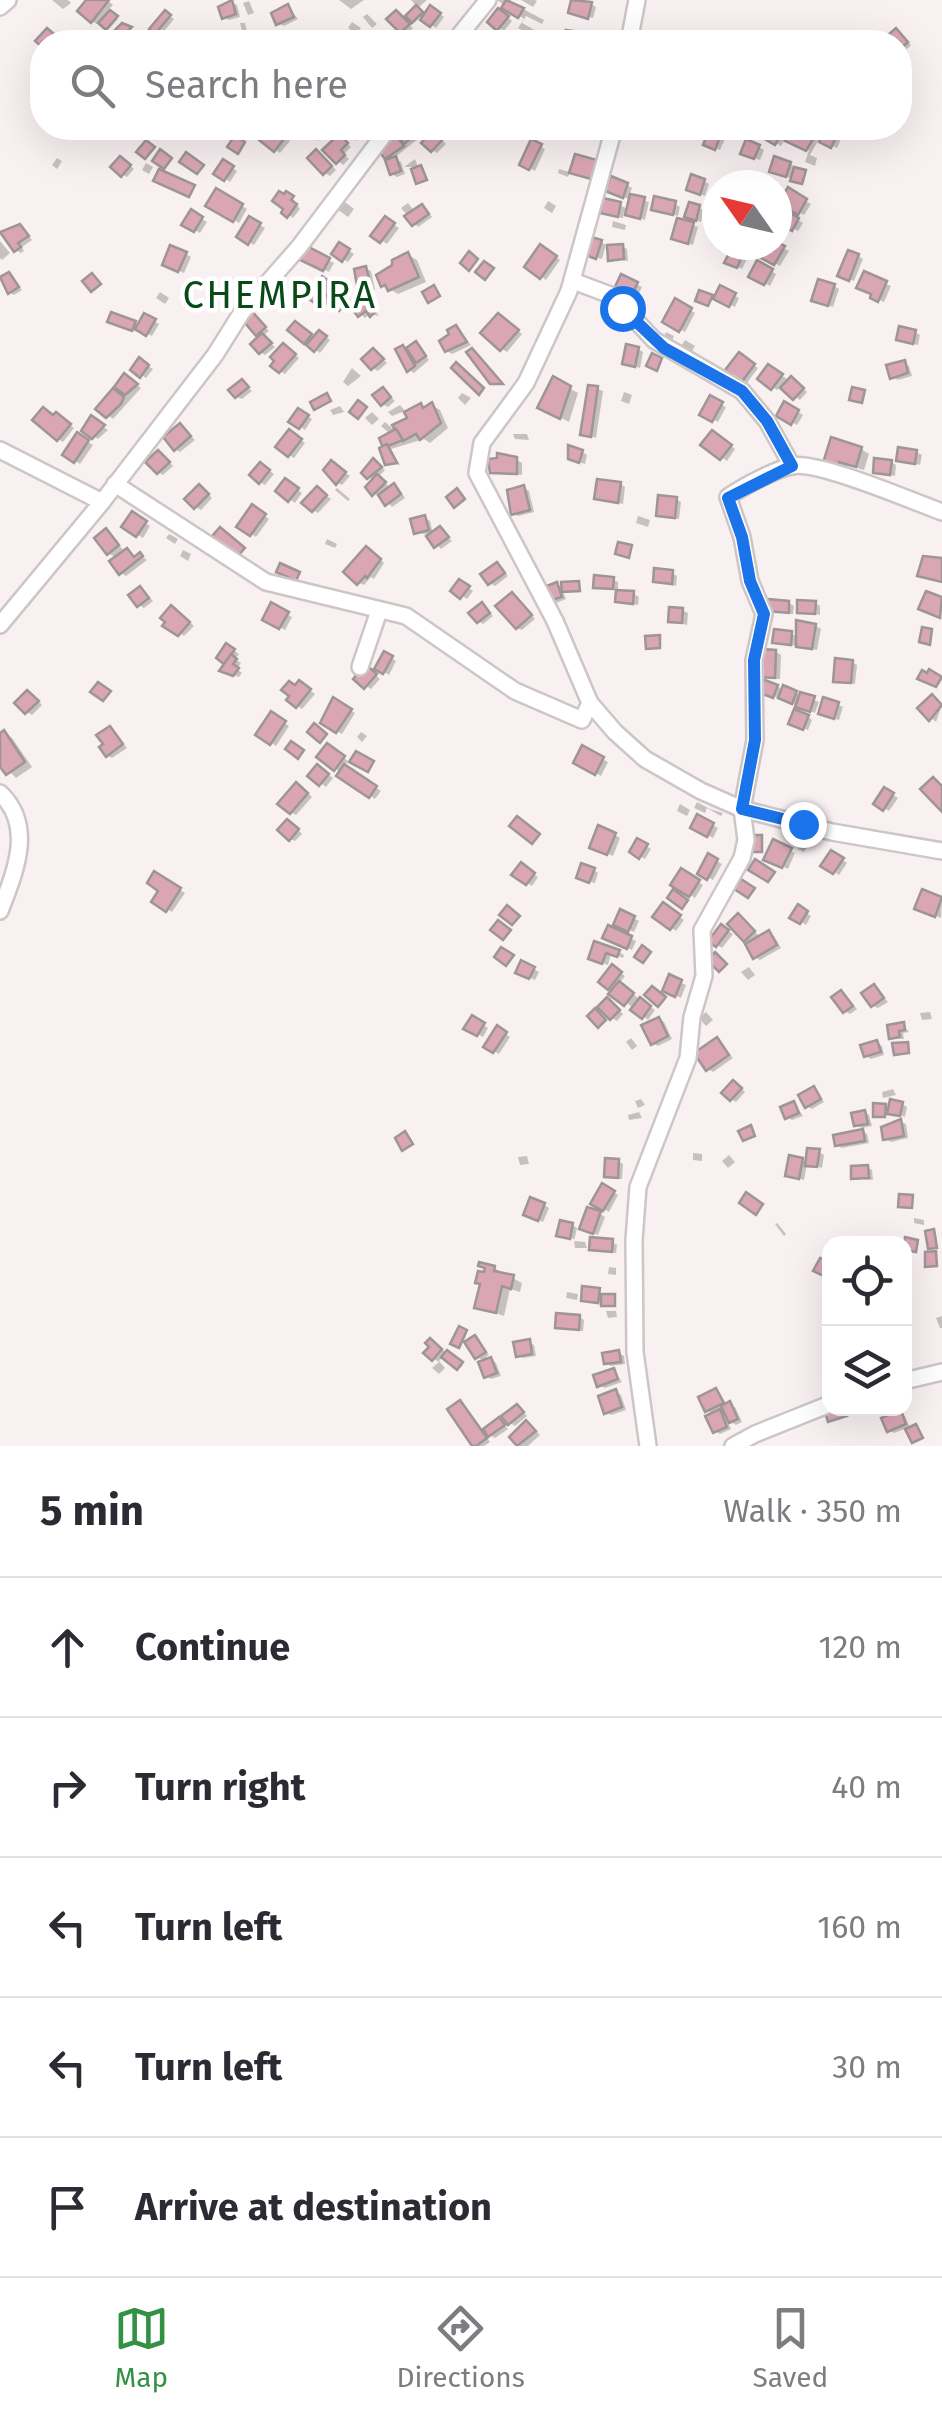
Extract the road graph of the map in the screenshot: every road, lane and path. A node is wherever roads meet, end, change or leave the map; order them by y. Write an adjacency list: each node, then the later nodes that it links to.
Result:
1 (8, 0): 4 (street)
2 (488, 0): 5 (street)
3 (637, 0): 6 (street)
4 (0, 7)
5 (464, 30)
6 (631, 30)
7 (380, 140): 12 (street)
8 (611, 140): 9 (street)
9 (573, 281): 11 (street); 18 (street)
10 (0, 450): 13 (street)
11 (792, 466): 14 (street); 20 (street)
12 (116, 484): 13 (street); 15 (street)
13 (102, 502): 16 (street)
14 (942, 512)
15 (379, 610): 17 (street); 18 (street)
16 (0, 625)
17 (360, 667)
18 (590, 703): 20 (street)
19 (0, 793): 22 (street)
20 (742, 809): 21 (street); 26 (street)
21 (942, 851)
22 (0, 911)
23 (942, 1372): 24 (street)
24 (912, 1379)
25 (822, 1407): 27 (street)
26 (648, 1446)
27 (733, 1446)

